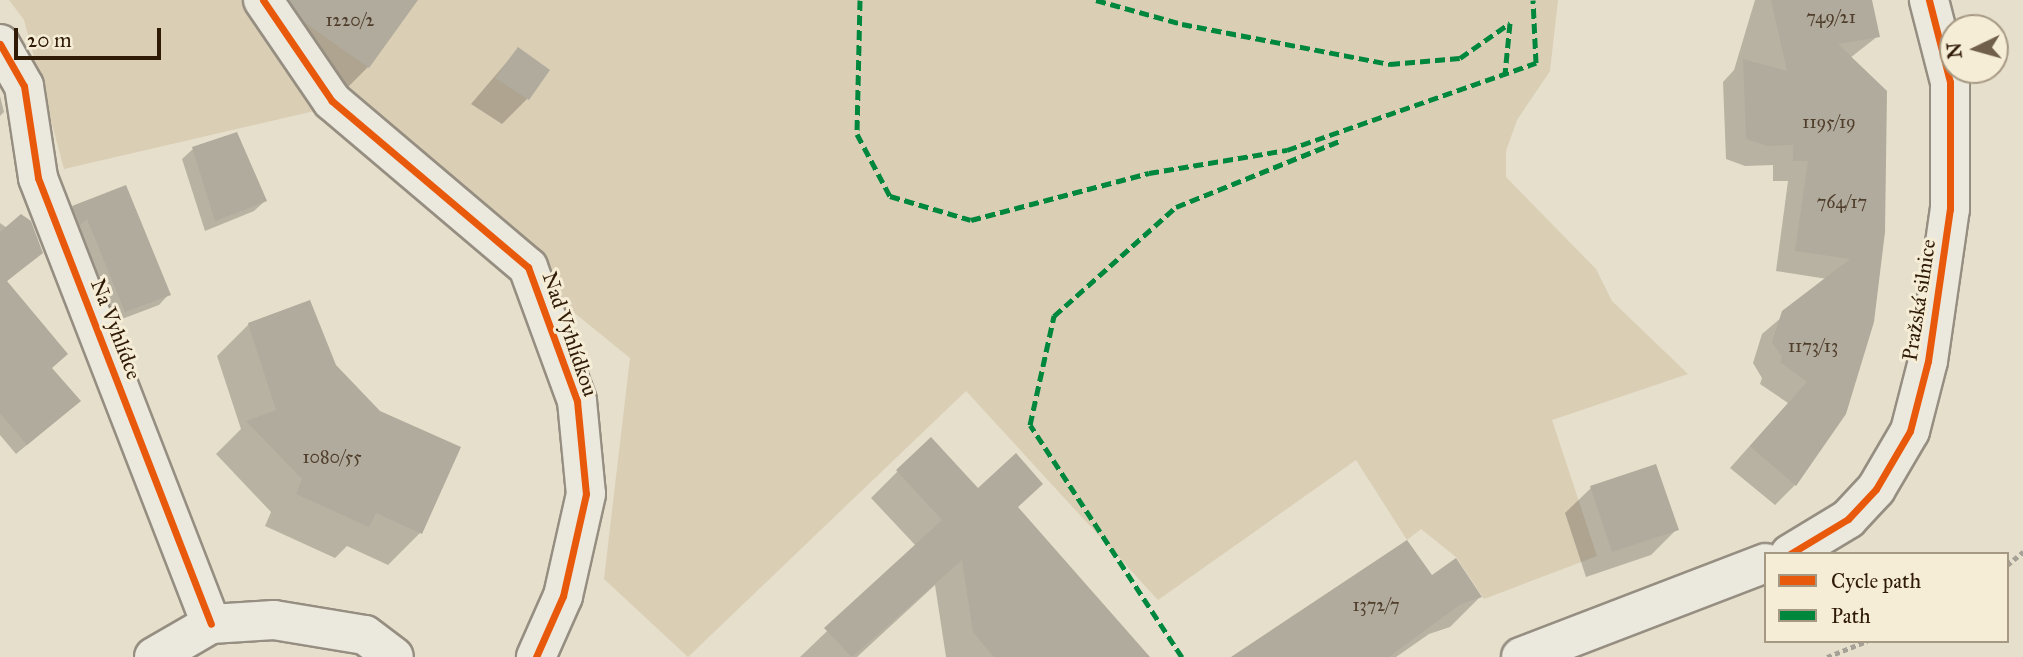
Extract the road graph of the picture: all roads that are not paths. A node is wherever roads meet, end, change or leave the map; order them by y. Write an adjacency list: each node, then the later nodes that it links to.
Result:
1 (263, 0): 9 (street, Nad Vyhlídkou)
2 (1929, 0): 4 (street, Pražská silnice)
3 (0, 44): 6 (street, Na Vyhlídce)
4 (1793, 552)
5 (1764, 564): 10 (street)
6 (211, 624): 7 (street); 8 (street)
7 (154, 657)
8 (394, 657)
9 (536, 657)
10 (1521, 657)

